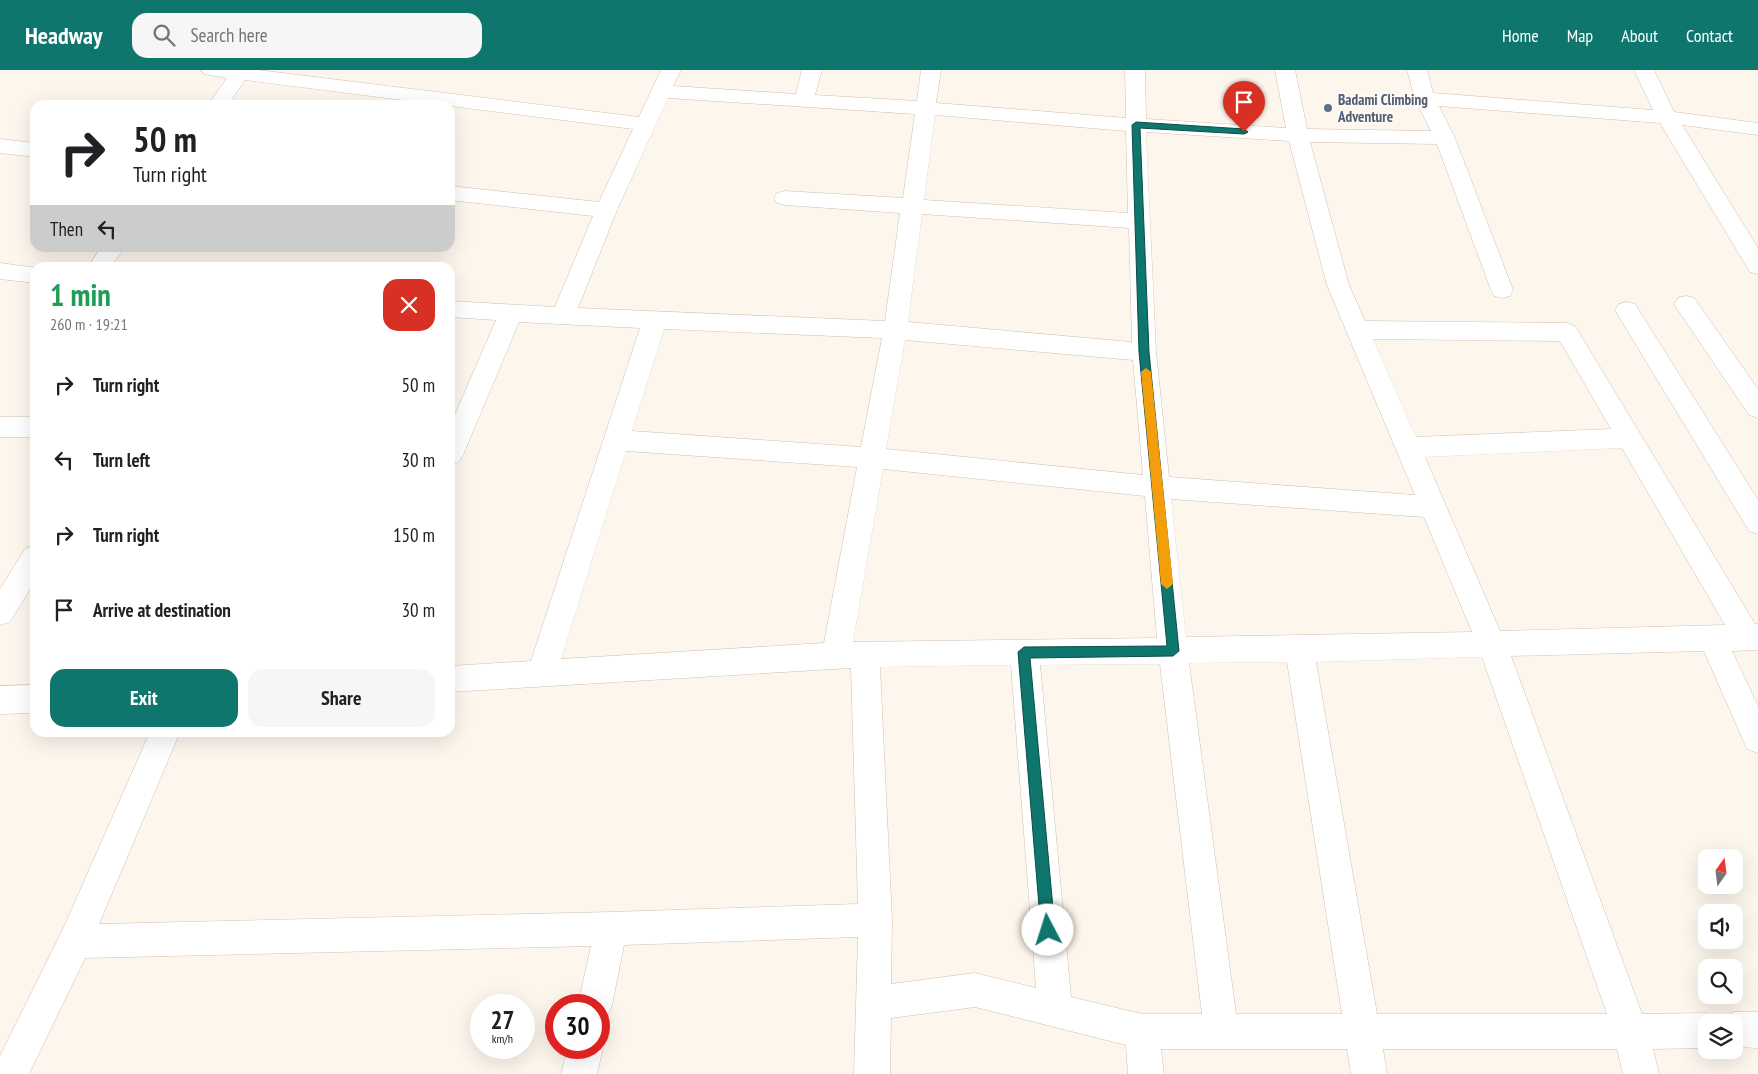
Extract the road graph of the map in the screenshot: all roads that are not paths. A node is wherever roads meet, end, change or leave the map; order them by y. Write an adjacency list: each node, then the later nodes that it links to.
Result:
1 (211, 70): 9 (street)
2 (671, 70): 10 (street)
3 (812, 70): 14 (street)
4 (932, 70): 16 (street)
5 (1135, 70): 19 (street)
6 (1285, 70): 21 (street)
7 (1417, 70): 11 (street)
8 (1644, 70): 17 (street)
9 (240, 74): 12 (street); 13 (street)
10 (660, 92): 14 (street); 18 (street)
11 (1425, 98): 17 (street); 22 (street)
12 (222, 100)
13 (450, 100)
14 (804, 100): 16 (street)
15 (455, 101): 18 (street)
16 (926, 108): 19 (street); 27 (street)
17 (1667, 117): 20 (street); 30 (street)
18 (644, 124): 28 (street)
19 (1136, 125): 21 (street); 29 (street)
20 (1758, 129)
21 (1298, 135): 22 (street); 41 (street)
22 (1444, 138): 33 (street)
23 (0, 146): 24 (street)
24 (30, 149)
25 (455, 194): 28 (street)
26 (785, 198): 27 (street)
27 (913, 205): 29 (street); 40 (street)
28 (606, 210): 38 (street)
29 (1140, 221): 42 (street)
30 (1758, 266)
31 (0, 271): 32 (street)
32 (30, 274)
33 (1502, 290)
34 (1686, 304): 43 (street)
35 (455, 309): 37 (street)
36 (1627, 310): 53 (street)
37 (511, 313): 38 (street); 48 (street)
38 (563, 316): 39 (street)
39 (655, 319): 40 (street); 47 (street)
40 (895, 330): 42 (street); 50 (street)
41 (1357, 330): 46 (street); 49 (street)
42 (1144, 352): 51 (street)
43 (1758, 408)
44 (0, 427): 45 (street)
45 (30, 427)
46 (1629, 438): 49 (street); 56 (street)
47 (617, 440): 50 (street); 63 (street)
48 (455, 443)
49 (1407, 448): 52 (street)
50 (872, 458): 51 (street); 62 (street)
51 (1158, 488): 52 (street); 60 (street)
52 (1433, 508): 58 (street)
53 (1758, 523)
54 (30, 565): 55 (street)
55 (0, 613)
56 (1752, 637): 57 (street)
57 (1713, 640): 58 (street); 68 (street)
58 (1492, 645): 59 (street); 81 (street)
59 (1298, 649): 60 (street); 75 (street)
60 (1173, 651): 61 (street); 78 (street)
61 (1024, 652): 62 (street); 74 (street)
62 (850, 656): 63 (street); 69 (street)
63 (542, 673): 64 (street)
64 (455, 679)
65 (30, 699): 66 (street)
66 (0, 700)
67 (163, 737): 71 (street)
68 (1758, 739)
69 (875, 920): 70 (street); 73 (street)
70 (611, 930): 71 (street); 72 (street)
71 (75, 941): 83 (street)
72 (597, 994)
73 (875, 1004): 74 (street); 85 (street)
74 (1055, 1010): 80 (street)
75 (1361, 1030): 78 (street); 81 (street); 87 (street)
76 (1743, 1030): 77 (street)
77 (1758, 1030)
78 (1221, 1031): 80 (street)
79 (1698, 1031): 81 (street)
80 (1142, 1032): 86 (street)
81 (1631, 1032): 88 (street)
82 (583, 1059): 84 (street)
83 (10, 1074)
84 (580, 1074)
85 (872, 1074)
86 (1146, 1074)
87 (1369, 1074)
88 (1641, 1074)

